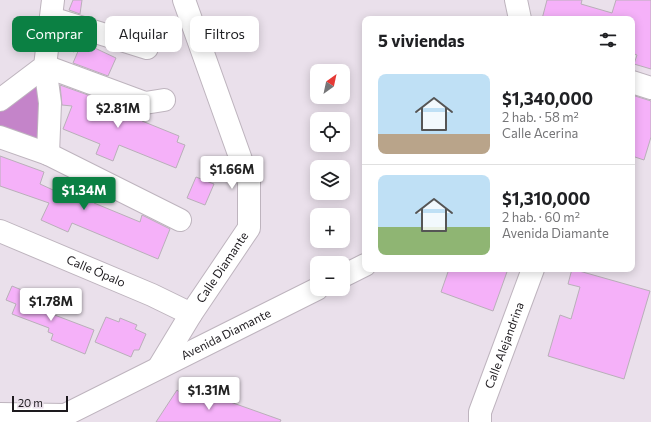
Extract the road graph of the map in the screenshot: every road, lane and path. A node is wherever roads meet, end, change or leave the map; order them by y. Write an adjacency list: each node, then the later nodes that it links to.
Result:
1 (184, 0): 19 (street, Calle Diamante)
2 (516, 0): 4 (street)
3 (52, 9): 5 (street); 6 (street)
4 (519, 16)
5 (105, 31)
6 (45, 66): 9 (street); 10 (street); 12 (street)
7 (635, 83): 8 (street)
8 (651, 88)
9 (0, 100)
10 (164, 100)
11 (0, 137): 12 (street)
12 (48, 154): 13 (street)
13 (180, 220)
14 (0, 231): 19 (street, Calle Ópalo)
15 (362, 266): 16 (street)
16 (350, 272)
17 (532, 272): 23 (street, Calle Alejandrina)
18 (310, 292): 20 (street, Avenida Diamante)
19 (191, 314): 20 (street, Calle Diamante)
20 (159, 367): 22 (street, Avenida Diamante)
21 (0, 414): 22 (street, Avenida Diamante)
22 (66, 419)
23 (480, 422)

